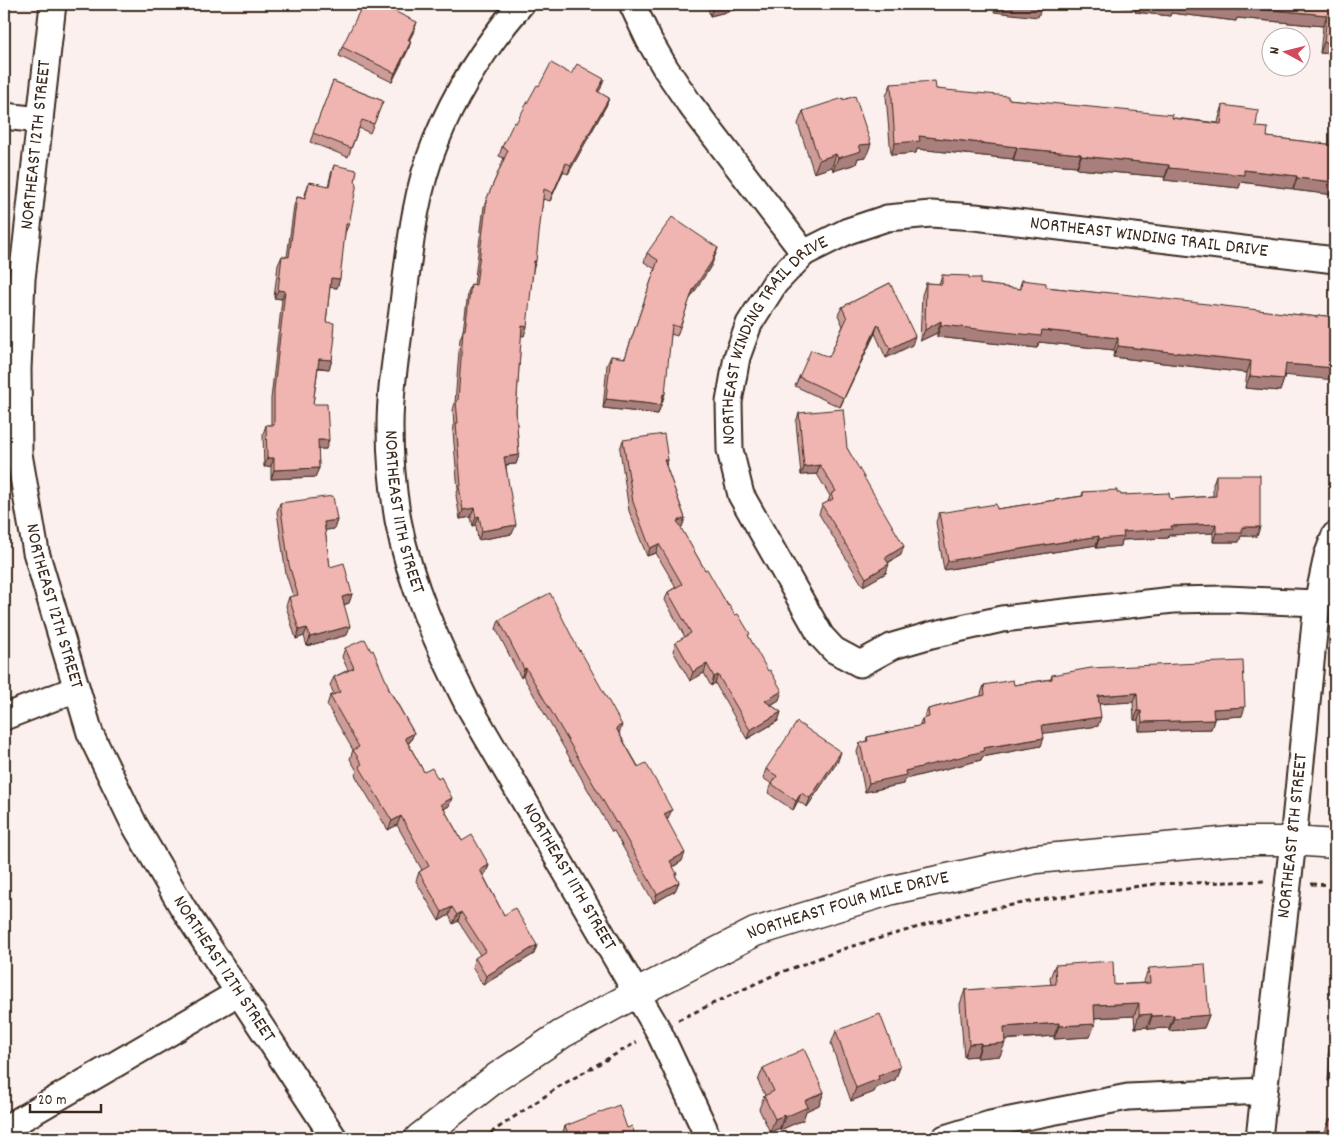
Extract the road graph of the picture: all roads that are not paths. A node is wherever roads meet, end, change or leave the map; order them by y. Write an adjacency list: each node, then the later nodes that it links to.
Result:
1 (53, 4): 5 (street, NORTHEAST 12TH STREET)
2 (521, 4): 15 (street, NORTHEAST 11TH STREET)
3 (632, 4): 6 (street)
4 (4, 116): 5 (street)
5 (40, 120): 10 (street, NORTHEAST 12TH STREET)
6 (804, 254): 7 (street, NORTHEAST WINDING TRAIL DRIVE); 9 (street, NORTHEAST WINDING TRAIL DRIVE)
7 (1335, 260)
8 (1335, 535): 9 (street, NORTHEAST 8TH STREET)
9 (1317, 603): 12 (street, NORTHEAST 8TH STREET)
10 (76, 689): 11 (street); 14 (street, NORTHEAST 12TH STREET)
11 (4, 717)
12 (1293, 841): 13 (street, NORTHEAST FOUR MILE DRIVE); 15 (street, NORTHEAST FOUR MILE DRIVE); 16 (street, NORTHEAST 8TH STREET)
13 (1335, 844)
14 (238, 993): 17 (street); 18 (street, NORTHEAST 12TH STREET)
15 (637, 993): 19 (street, NORTHEAST FOUR MILE DRIVE); 20 (street, NORTHEAST 11TH STREET)
16 (1264, 1091): 21 (street); 22 (street, NORTHEAST 8TH STREET)
17 (4, 1129)
18 (334, 1138)
19 (419, 1138)
20 (707, 1138)
21 (945, 1138)
22 (1259, 1138)

